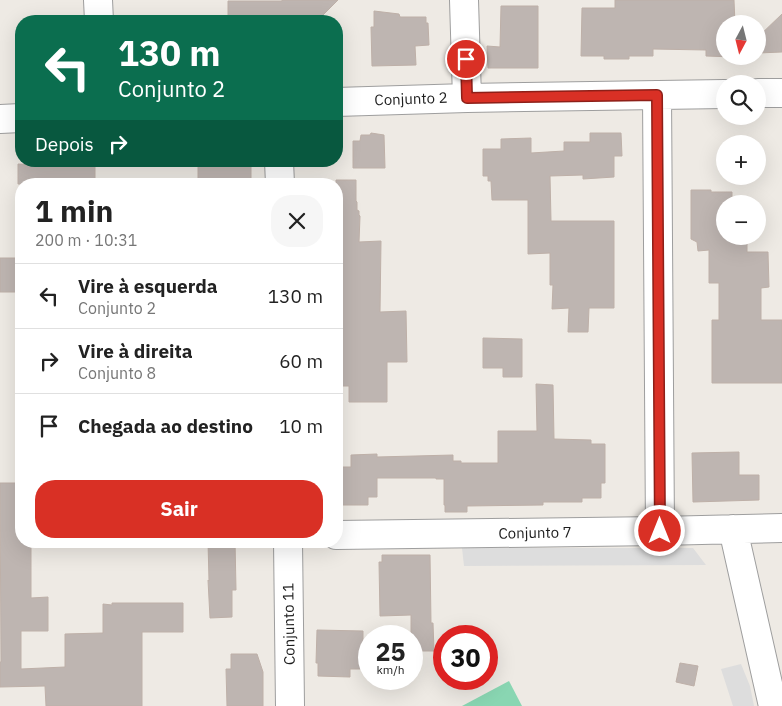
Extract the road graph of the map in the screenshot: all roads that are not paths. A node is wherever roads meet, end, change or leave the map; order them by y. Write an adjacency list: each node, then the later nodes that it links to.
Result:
1 (98, 0): 3 (street)
2 (464, 0): 8 (street)
3 (98, 15)
4 (782, 93): 6 (street)
5 (716, 94): 7 (street, Conjunto 2)
6 (766, 94)
7 (657, 95): 8 (street, Conjunto 2); 14 (street)
8 (467, 98): 9 (street, Conjunto 2)
9 (343, 102)
10 (15, 119): 11 (street)
11 (0, 120)
12 (782, 528): 13 (street, Conjunto 7)
13 (733, 529): 14 (street, Conjunto 7); 18 (street)
14 (660, 531): 15 (street, Conjunto 7)
15 (343, 535)
16 (288, 548): 17 (street, Conjunto 11)
17 (290, 706)
18 (773, 706)

